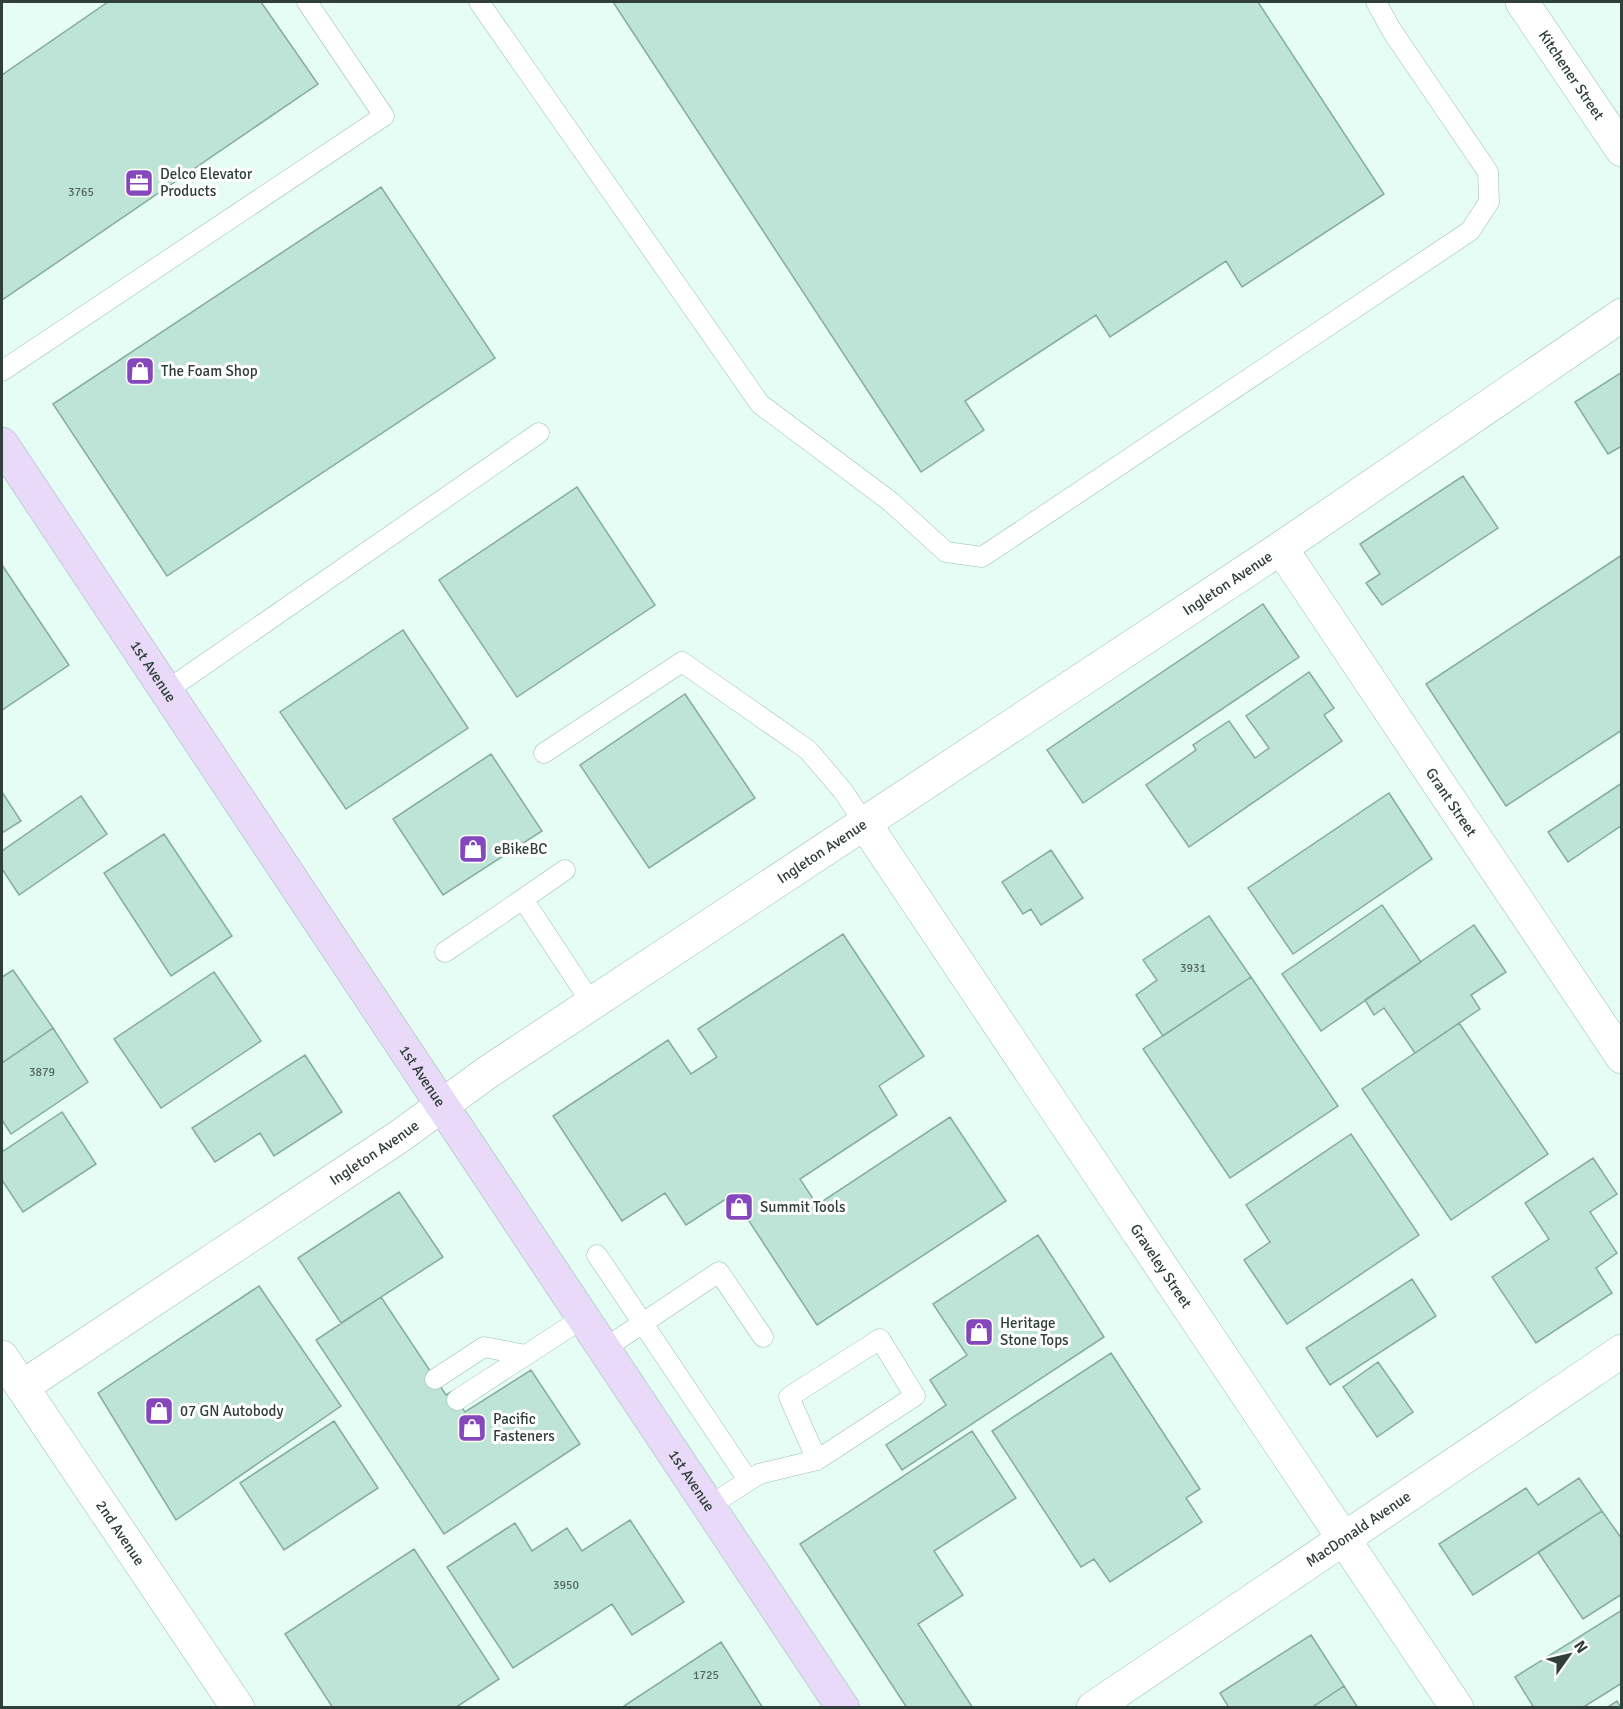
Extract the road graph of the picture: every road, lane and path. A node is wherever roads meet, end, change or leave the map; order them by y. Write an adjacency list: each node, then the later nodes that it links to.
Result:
1 (307, 2): 7 (lane)
2 (478, 2): 3 (lane)
3 (1376, 2)
4 (1522, 2): 5 (street, Kitchener Street)
5 (1622, 150)
6 (1622, 315): 10 (street, Ingleton Avenue)
7 (2, 371)
8 (539, 433): 11 (lane)
9 (2, 444): 11 (street, 1st Avenue)
10 (1281, 548): 13 (street, Ingleton Avenue); 18 (street, Grant Street)
11 (166, 691): 19 (street, 1st Avenue)
12 (544, 753): 13 (lane)
13 (865, 824): 17 (street, Ingleton Avenue); 34 (street, Graveley Street)
14 (565, 870): 15 (lane)
15 (523, 899): 16 (lane); 17 (lane)
16 (445, 952)
17 (592, 1004): 19 (street, Ingleton Avenue)
18 (1622, 1057)
19 (442, 1105): 21 (street, 1st Avenue); 29 (street, Ingleton Avenue)
20 (597, 1255): 22 (lane)
21 (583, 1318): 24 (street, 1st Avenue); 26 (lane)
22 (642, 1324): 23 (lane); 24 (lane); 32 (lane)
23 (763, 1337)
24 (604, 1349): 33 (street, 1st Avenue)
25 (1622, 1351): 34 (street, MacDonald Avenue)
26 (526, 1355): 28 (lane); 30 (lane)
27 (2, 1357): 29 (street, 2nd Avenue)
28 (435, 1379)
29 (22, 1387): 35 (street, 2nd Avenue)
30 (457, 1400)
31 (818, 1460): 31 (lane); 32 (lane)
32 (748, 1480): 33 (lane)
33 (709, 1506): 36 (street, 1st Avenue)
34 (1344, 1538): 37 (street, MacDonald Avenue); 38 (street, Graveley Street)
35 (238, 1707)
36 (843, 1707)
37 (1093, 1707)
38 (1457, 1707)

